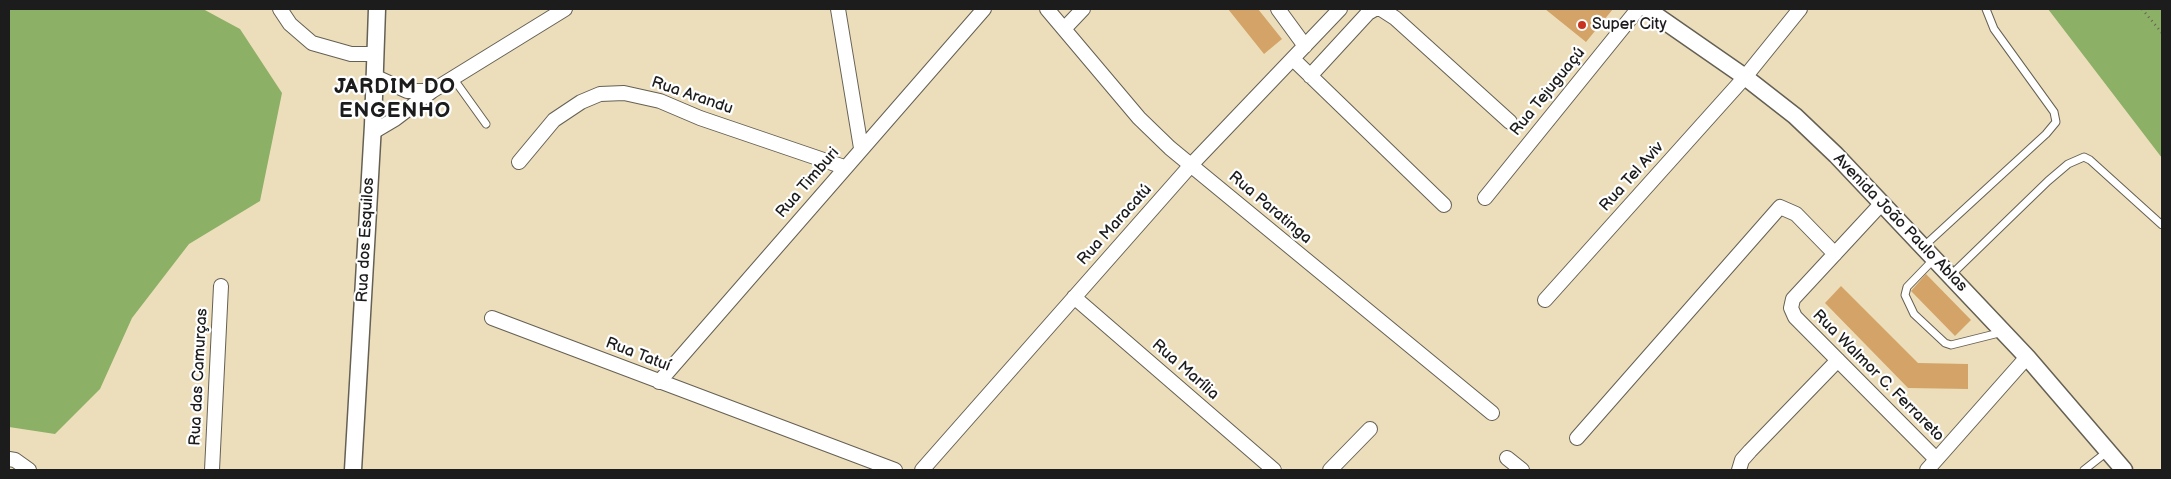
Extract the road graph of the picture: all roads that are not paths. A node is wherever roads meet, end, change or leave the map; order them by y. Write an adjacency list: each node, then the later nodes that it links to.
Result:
1 (280, 9): 17 (street)
2 (377, 9): 17 (street, Rua dos Esquilos)
3 (565, 9): 22 (street)
4 (838, 9): 27 (street)
5 (984, 9): 27 (street, Rua Timburi)
6 (1047, 9): 15 (street, Rua Paratinga)
7 (1083, 9): 15 (street)
8 (1278, 9): 16 (street)
9 (1340, 9): 16 (street, Rua Maracatú)
10 (1638, 9): 31 (street, Rua Tejuguaçú)
11 (1647, 9): 14 (street, Avenida João Paulo Ablas)
12 (1800, 9): 21 (street, Rua Tel Aviv)
13 (1986, 9): 35 (lane)
14 (1666, 14): 21 (street, Avenida João Paulo Ablas)
15 (1064, 29): 29 (street, Rua Paratinga)
16 (1305, 46): 18 (street, Rua Maracatú)
17 (374, 54): 19 (street, Rua dos Esquilos)
18 (1293, 59): 20 (street); 29 (street, Rua Maracatú)
19 (374, 76): 23 (street); 26 (street, Rua dos Esquilos)
20 (1310, 76): 24 (street); 33 (street)
21 (1745, 76): 32 (street, Avenida João Paulo Ablas); 40 (street, Rua Tel Aviv)
22 (453, 78): 23 (street); 25 (lane)
23 (432, 91): 26 (street)
24 (1510, 122)
25 (486, 124)
26 (373, 132): 55 (street, Rua dos Esquilos)
27 (861, 148): 30 (street, Rua Timburi)
28 (519, 162): 30 (street, Rua Arandu)
29 (1191, 165): 39 (street, Rua Maracatú); 46 (street, Rua Paratinga)
30 (844, 167): 45 (street, Rua Timburi)
31 (1485, 198)
32 (1882, 203): 35 (street, Avenida João Paulo Ablas); 36 (street)
33 (1444, 205)
34 (2162, 225): 37 (lane)
35 (1929, 253): 37 (street, Avenida João Paulo Ablas); 42 (lane)
36 (1835, 254): 44 (street, Rua Walmor C. Ferrareto); 48 (street)
37 (1950, 276): 42 (street, Avenida João Paulo Ablas)
38 (222, 286): 54 (street, Rua das Camurças)
39 (1074, 297): 57 (street, Rua Maracatú); 58 (street, Rua Marília)
40 (1545, 300)
41 (492, 318): 45 (street, Rua Tatuí)
42 (2004, 332): 43 (street, Avenida João Paulo Ablas)
43 (2027, 356): 49 (street, Avenida João Paulo Ablas); 52 (street)
44 (1838, 360): 52 (street, Rua Walmor C. Ferrareto); 61 (street)
45 (659, 382): 56 (street, Rua Tatuí)
46 (1492, 413)
47 (1370, 429): 59 (street)
48 (1577, 438)
49 (2108, 451): 63 (lane); 64 (street, Avenida João Paulo Ablas)
50 (1507, 458): 60 (street)
51 (9, 459): 53 (street)
52 (1936, 459): 62 (street)
53 (29, 470)
54 (212, 470)
55 (353, 470)
56 (895, 470)
57 (922, 470)
58 (1274, 470)
59 (1330, 470)
60 (1522, 470)
61 (1739, 470)
62 (1927, 470)
63 (2084, 470)
64 (2124, 470)

